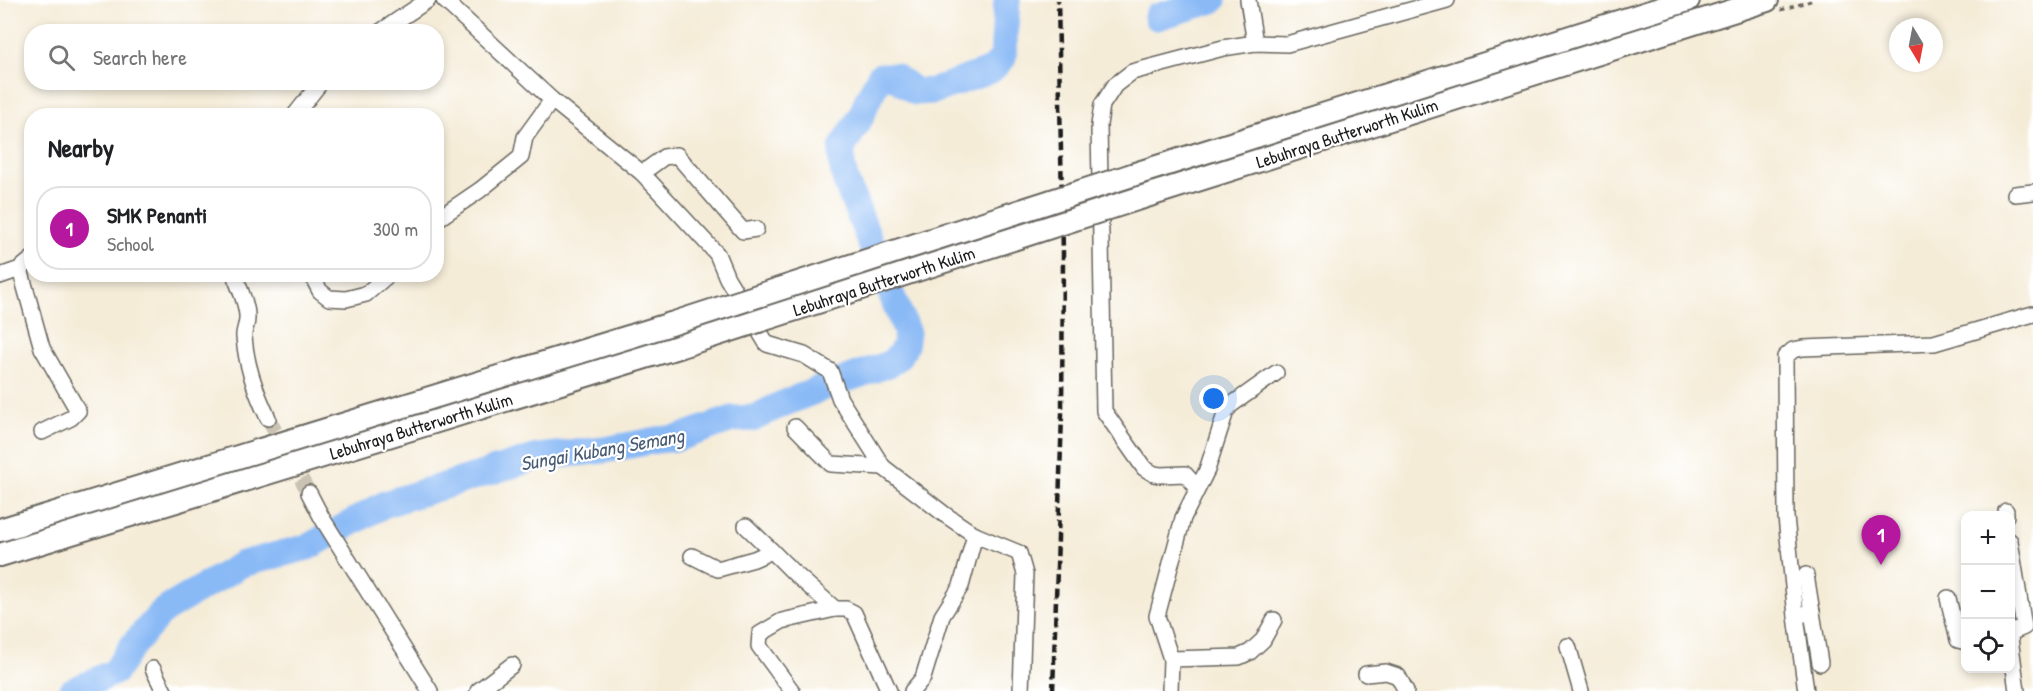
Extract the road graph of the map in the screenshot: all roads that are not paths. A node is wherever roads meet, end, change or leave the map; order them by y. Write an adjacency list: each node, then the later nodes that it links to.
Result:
1 (428, 0): 7 (street)
2 (444, 0): 10 (street)
3 (1447, 0): 8 (street)
4 (1688, 0): 32 (highway, Lebuhraya Butterworth Kulim, bridge)
5 (1767, 0): 35 (highway, Lebuhraya Butterworth Kulim, bridge)
6 (1248, 4): 8 (street)
7 (392, 24)
8 (1255, 43): 29 (street)
9 (315, 90): 11 (street)
10 (552, 100): 12 (street); 15 (street)
11 (300, 108)
12 (642, 173): 16 (street); 28 (street)
13 (2033, 192): 14 (street)
14 (2015, 194)
15 (444, 215)
16 (756, 229)
17 (24, 265): 18 (street)
18 (0, 276)
19 (29, 282): 27 (street)
20 (237, 282): 25 (street)
21 (315, 282): 22 (street)
22 (380, 282)
23 (2033, 314): 42 (street)
24 (1276, 373): 29 (street)
25 (268, 418)
26 (795, 427): 28 (street)
27 (42, 432)
28 (882, 467): 33 (street)
29 (1198, 485): 47 (street)
30 (309, 493): 54 (street)
31 (746, 526): 34 (street)
32 (0, 530)
33 (975, 535): 58 (street); 59 (street)
34 (772, 551): 36 (street); 40 (street)
35 (0, 555)
36 (692, 556)
37 (2014, 565): 44 (street)
38 (1806, 575): 41 (street)
39 (1948, 598): 45 (street)
40 (835, 609): 56 (street); 57 (street)
41 (1812, 612): 42 (street); 48 (street)
42 (1796, 616): 63 (street)
43 (1274, 620): 47 (street)
44 (2015, 631)
45 (1961, 641)
46 (1568, 646): 62 (street)
47 (1171, 659): 60 (street)
48 (1820, 663)
49 (512, 665): 55 (street)
50 (153, 669): 53 (street)
51 (2015, 673): 64 (street)
52 (1366, 674): 61 (street)
53 (164, 691)
54 (430, 691)
55 (478, 691)
56 (792, 691)
57 (889, 691)
58 (912, 691)
59 (1021, 691)
60 (1170, 691)
61 (1406, 691)
62 (1581, 691)
63 (1806, 691)
64 (2017, 691)

